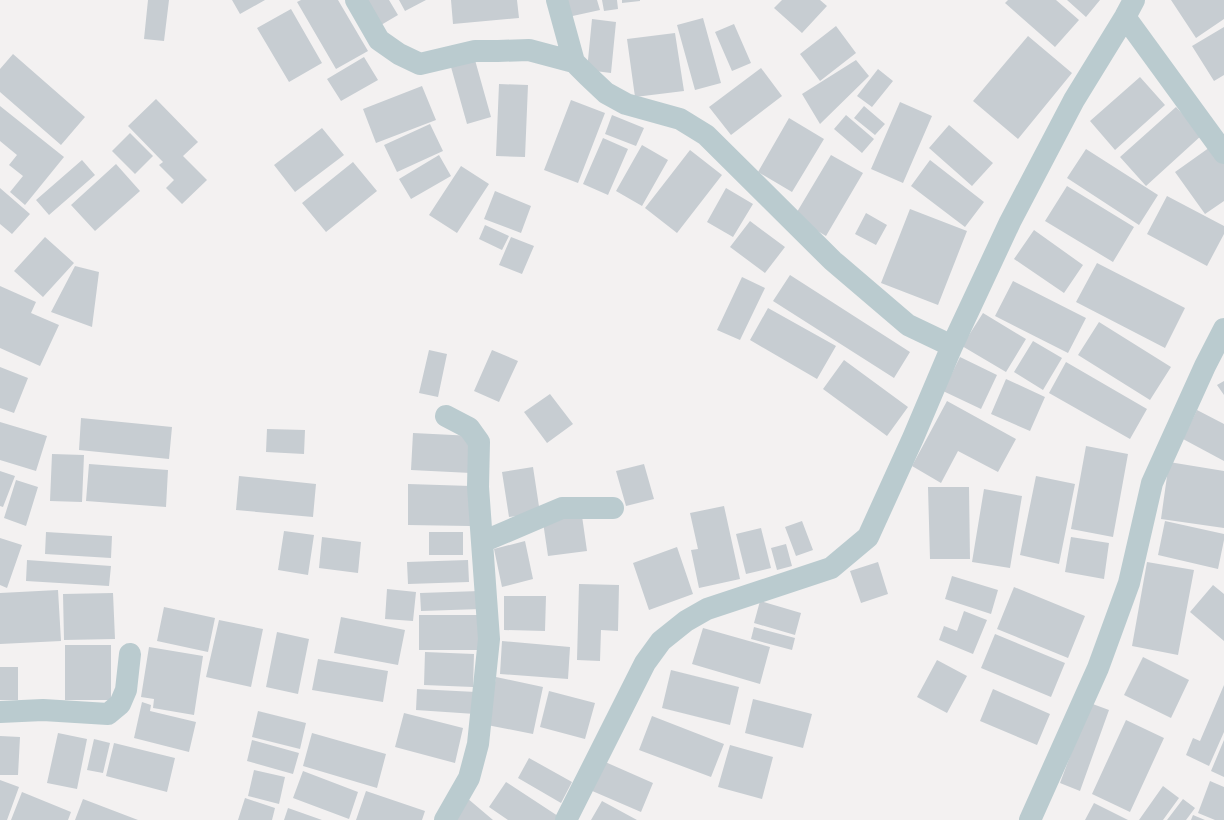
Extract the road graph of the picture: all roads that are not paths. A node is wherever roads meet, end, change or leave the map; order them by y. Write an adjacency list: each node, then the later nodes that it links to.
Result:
1 (356, 0): 4 (street)
2 (557, 0): 4 (street)
3 (1129, 9): 5 (street); 7 (street)
4 (574, 62): 7 (street)
5 (1224, 152)
6 (1224, 329): 15 (street)
7 (952, 346): 14 (street)
8 (446, 416): 10 (street)
9 (613, 508): 10 (street)
10 (482, 542): 13 (street)
11 (130, 654): 12 (street)
12 (0, 712)
13 (445, 820)
14 (566, 820)
15 (1030, 820)

